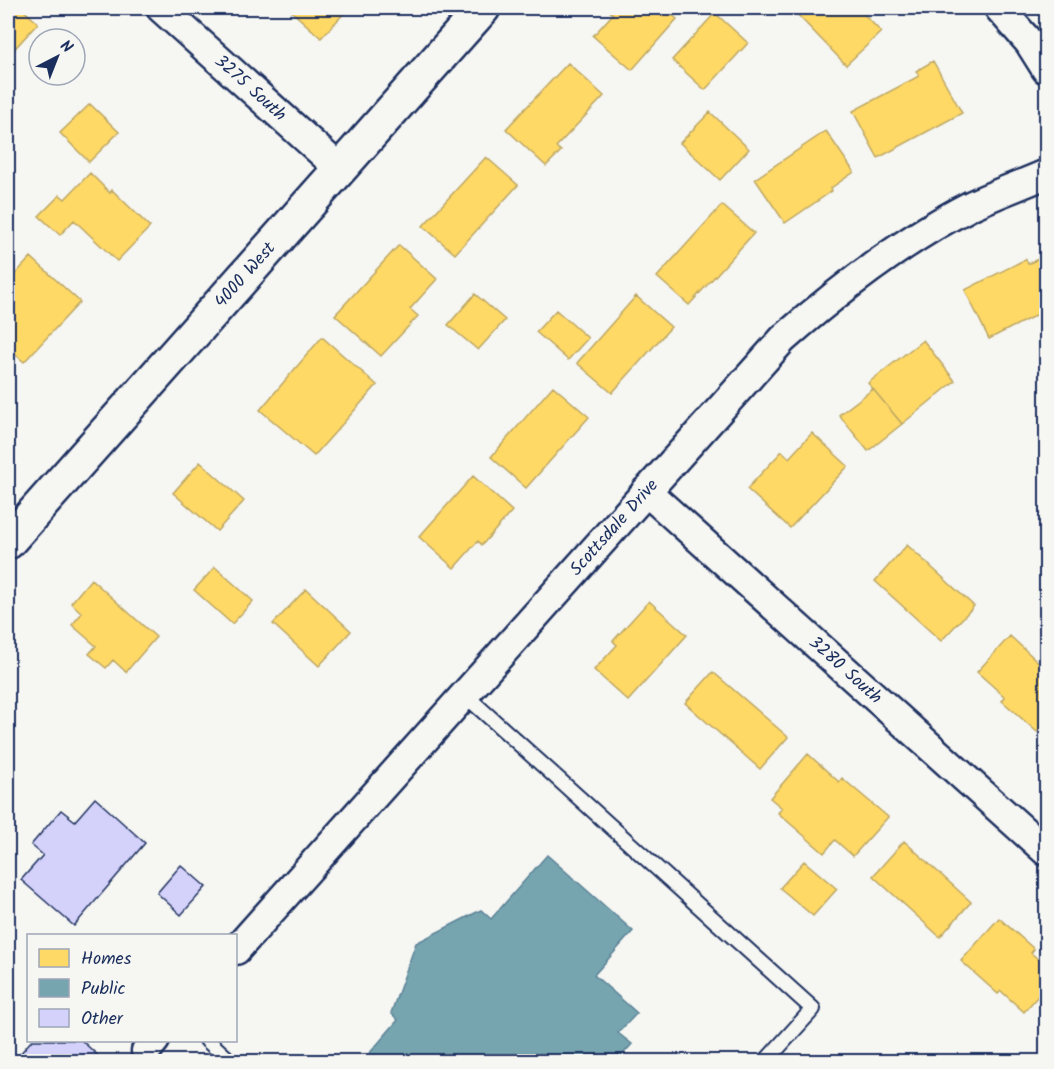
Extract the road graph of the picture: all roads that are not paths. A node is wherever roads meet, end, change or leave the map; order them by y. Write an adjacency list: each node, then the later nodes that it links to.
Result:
1 (161, 8): 5 (street, 3275 South)
2 (483, 8): 5 (street, 4000 West)
3 (999, 8): 4 (street)
4 (1047, 69)
5 (339, 168): 8 (street, 4000 West)
6 (1047, 174): 7 (street, Scottsdale Drive)
7 (646, 491): 9 (street, Scottsdale Drive); 10 (street, 3280 South)
8 (8, 542)
9 (464, 694): 11 (street, Scottsdale Drive); 14 (lane)
10 (1047, 850)
11 (237, 949)
12 (208, 1042): 13 (lane)
13 (231, 1062)
14 (765, 1062)

